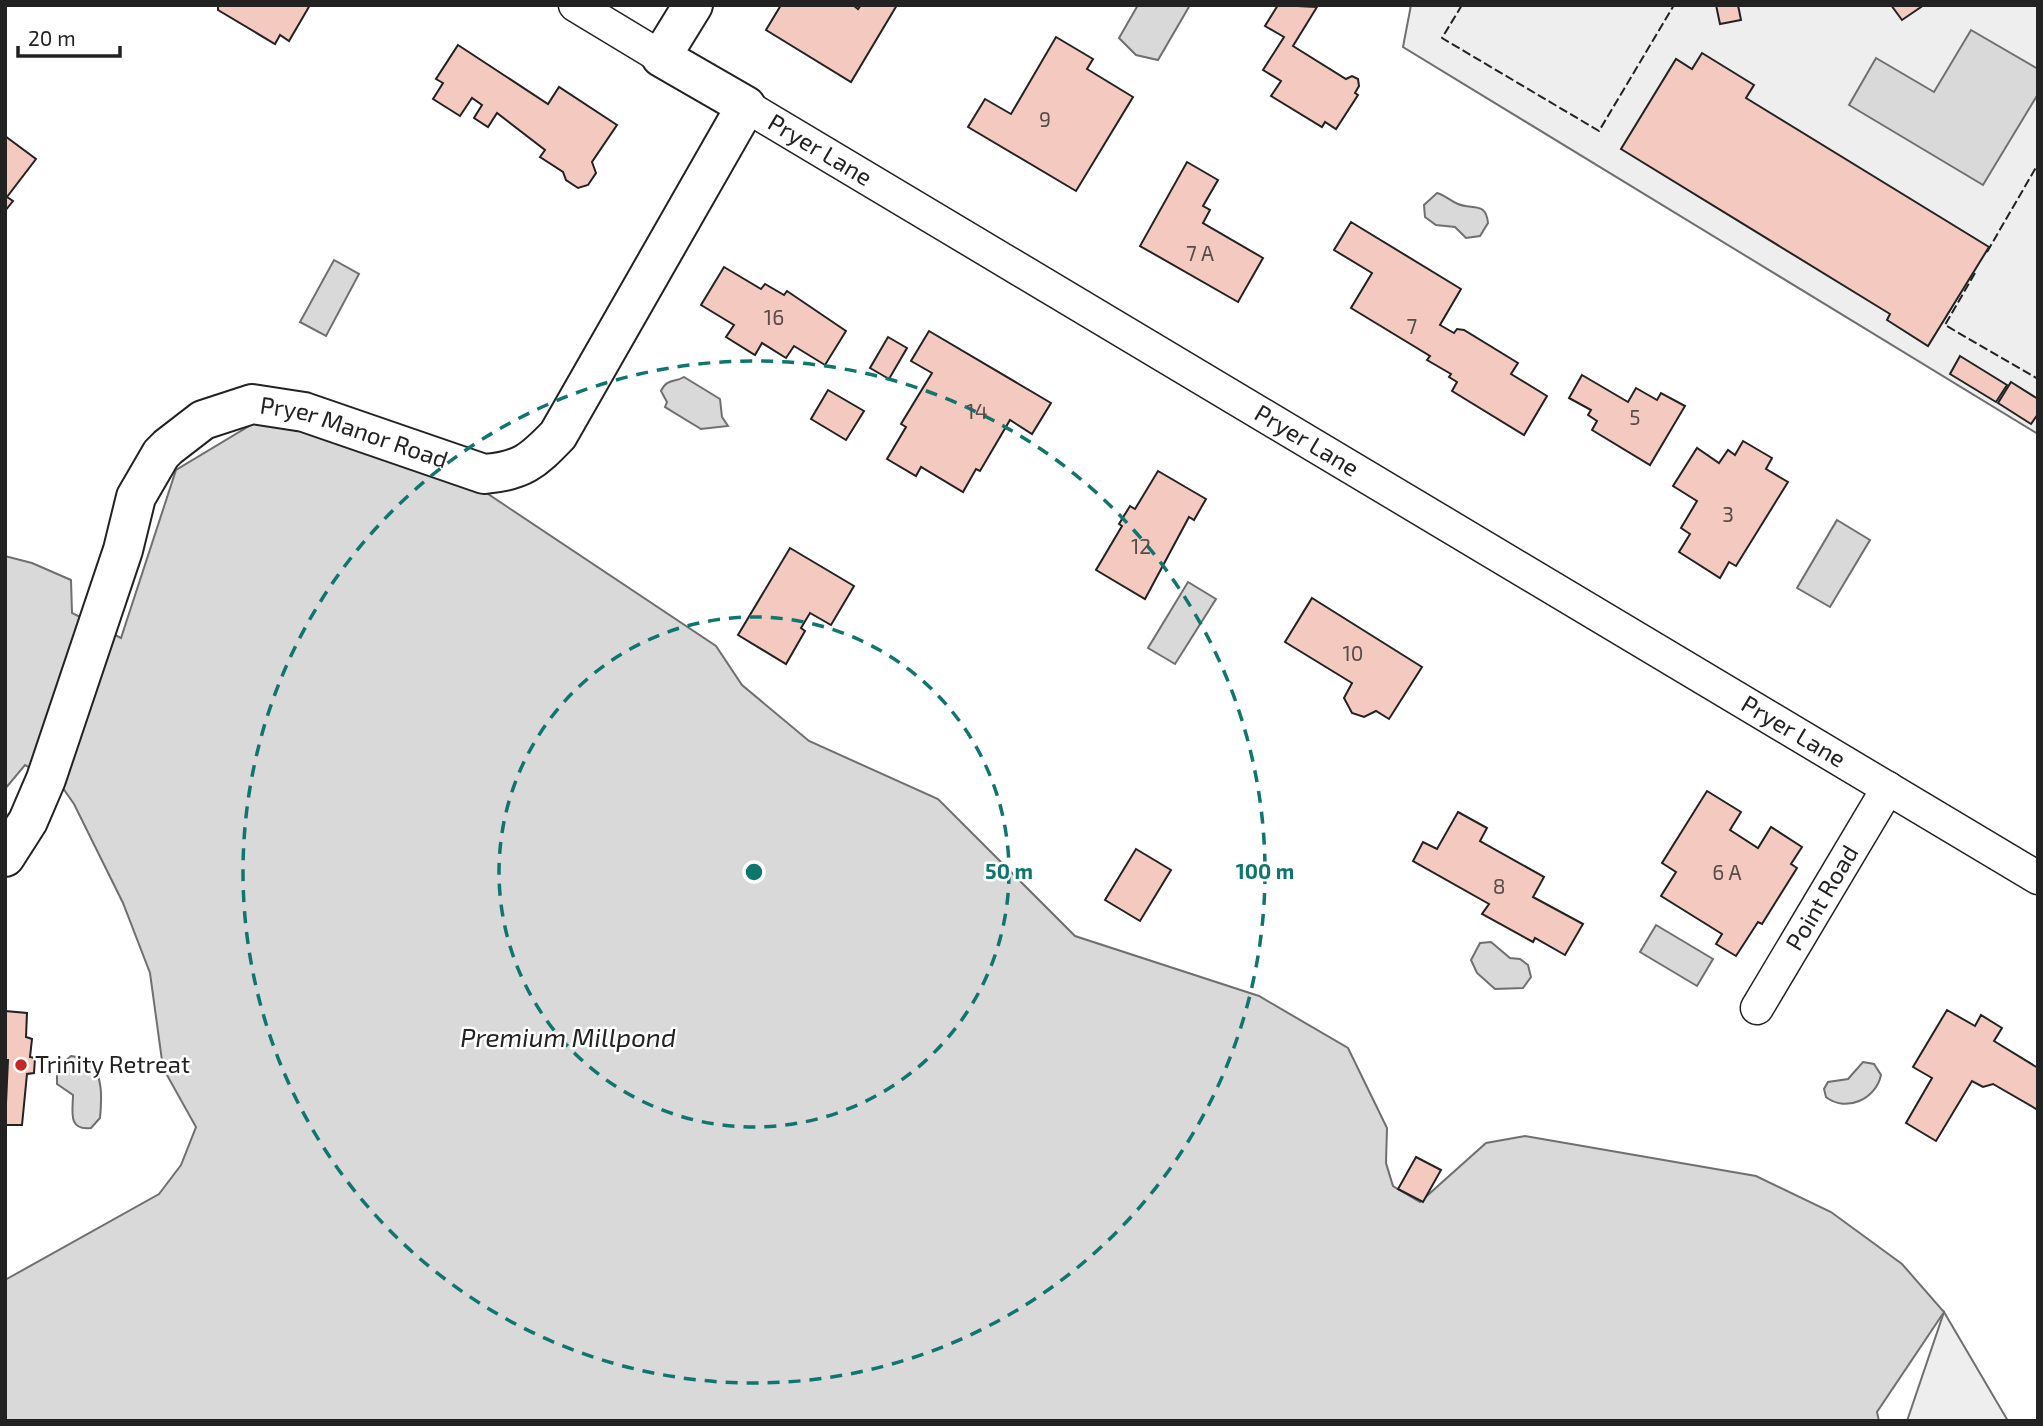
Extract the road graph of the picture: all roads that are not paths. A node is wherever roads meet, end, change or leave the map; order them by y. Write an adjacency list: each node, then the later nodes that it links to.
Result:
1 (575, 5): 3 (street, Pryer Lane)
2 (693, 5): 3 (street)
3 (661, 57): 4 (street, Pryer Lane)
4 (746, 106): 5 (street, Pryer Lane); 6 (street, Pryer Manor Road)
5 (1888, 788): 7 (street, Pryer Lane); 8 (street, Point Road)
6 (5, 857)
7 (2038, 878)
8 (1757, 1008)

